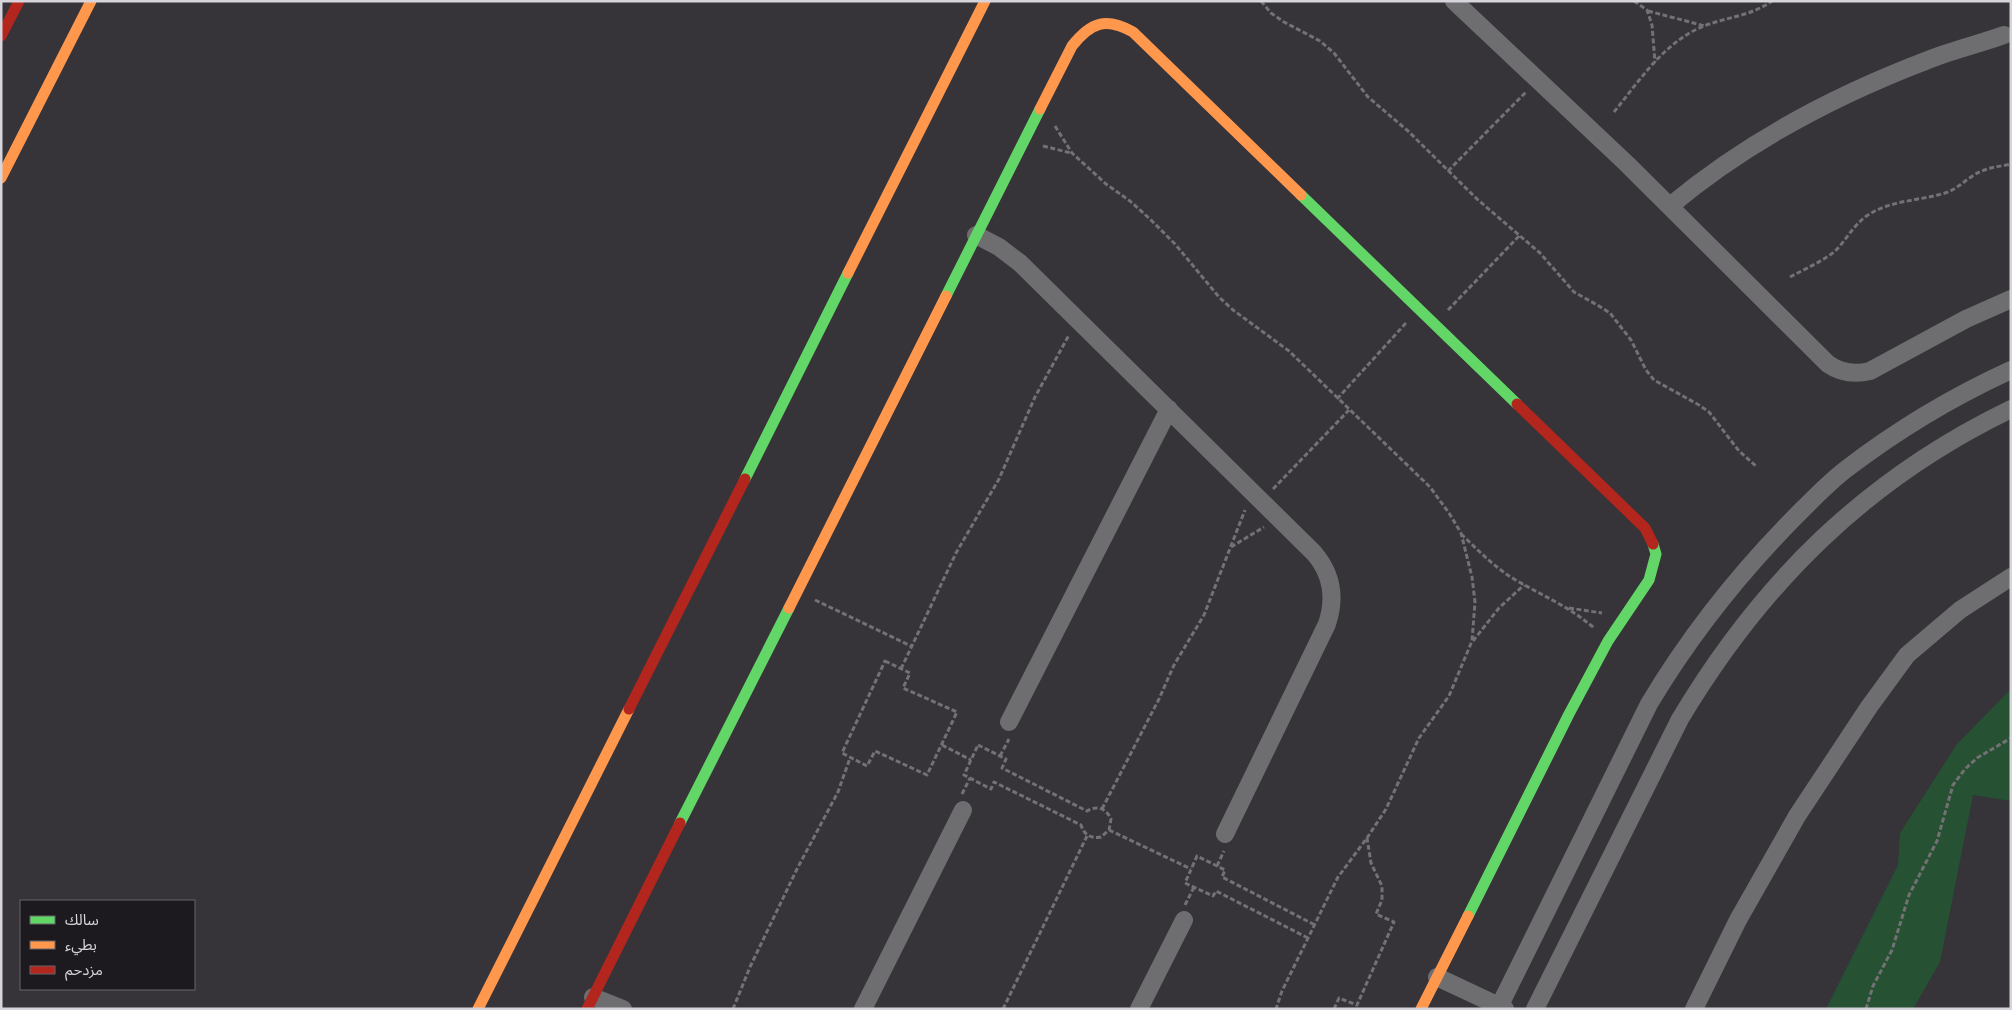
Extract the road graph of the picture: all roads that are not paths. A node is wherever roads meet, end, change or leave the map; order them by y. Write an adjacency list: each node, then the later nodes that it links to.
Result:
1 (19, 1): 6 (street)
2 (91, 1): 7 (street)
3 (985, 1): 23 (street)
4 (1454, 1): 8 (street)
5 (2004, 35): 8 (street)
6 (1, 36)
7 (1, 178)
8 (1670, 206): 10 (street)
9 (976, 235): 12 (street); 19 (street); 20 (street)
10 (2011, 299)
11 (2011, 370): 22 (street)
12 (1169, 409): 15 (street); 17 (street)
13 (2011, 409): 27 (street)
14 (2011, 577): 28 (street)
15 (1009, 722)
16 (963, 810): 25 (street)
17 (1225, 834)
18 (1184, 920): 26 (street)
19 (1437, 977): 21 (street); 22 (street)
20 (590, 1003): 24 (street)
21 (1425, 1008)
22 (1501, 1008)
23 (478, 1009)
24 (623, 1009)
25 (863, 1009)
26 (1139, 1009)
27 (1535, 1009)
28 (1694, 1009)

